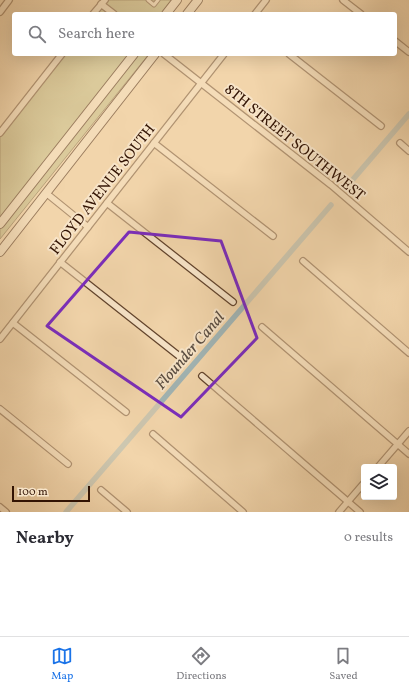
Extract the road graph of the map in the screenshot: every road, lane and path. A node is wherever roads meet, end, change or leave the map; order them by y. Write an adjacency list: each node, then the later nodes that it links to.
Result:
1 (9, 0): 9 (street)
2 (148, 0): 3 (lane)
3 (158, 0)
4 (177, 0): 12 (main road)
5 (198, 0): 13 (main road)
6 (266, 0): 14 (street)
7 (343, 0): 15 (street)
8 (103, 2): 10 (street); 11 (street)
9 (0, 12)
10 (96, 12)
11 (112, 12)
12 (168, 12)
13 (189, 12)
14 (257, 12)
15 (358, 12)
16 (397, 43): 17 (street)
17 (409, 52)
18 (60, 56): 26 (street)
19 (132, 56): 32 (main road)
20 (153, 56): 30 (main road)
21 (167, 56): 24 (street, 8TH STREET SOUTHWEST)
22 (222, 56): 24 (street, FLOYD AVENUE SOUTH)
23 (291, 56): 25 (street)
24 (201, 83): 27 (street, FLOYD AVENUE SOUTH); 36 (street, 8TH STREET SOUTHWEST)
25 (381, 126)
26 (0, 133)
27 (154, 143): 31 (street, FLOYD AVENUE SOUTH); 34 (street)
28 (400, 143): 29 (street)
29 (409, 151)
30 (46, 193): 33 (street); 35 (main road)
31 (106, 203): 33 (street, FLOYD AVENUE SOUTH); 39 (street)
32 (0, 224)
33 (88, 227): 38 (street, FLOYD AVENUE SOUTH)
34 (273, 236)
35 (0, 252)
36 (409, 252)
37 (303, 261): 43 (street)
38 (60, 262): 40 (street, FLOYD AVENUE SOUTH); 44 (street)
39 (233, 302)
40 (13, 323): 42 (street, FLOYD AVENUE SOUTH); 47 (street)
41 (262, 327): 50 (street)
42 (0, 339)
43 (409, 353)
44 (179, 356)
45 (202, 376): 56 (street)
46 (0, 409): 52 (street)
47 (126, 412)
48 (409, 431): 50 (street)
49 (153, 434): 60 (street)
50 (398, 444): 51 (street); 53 (street)
51 (409, 454)
52 (68, 464)
53 (381, 464)
54 (361, 487): 56 (street)
55 (101, 490): 59 (street)
56 (348, 502): 61 (street); 62 (street)
57 (0, 507): 58 (street)
58 (6, 512)
59 (127, 512)
60 (243, 512)
61 (339, 512)
62 (360, 512)

